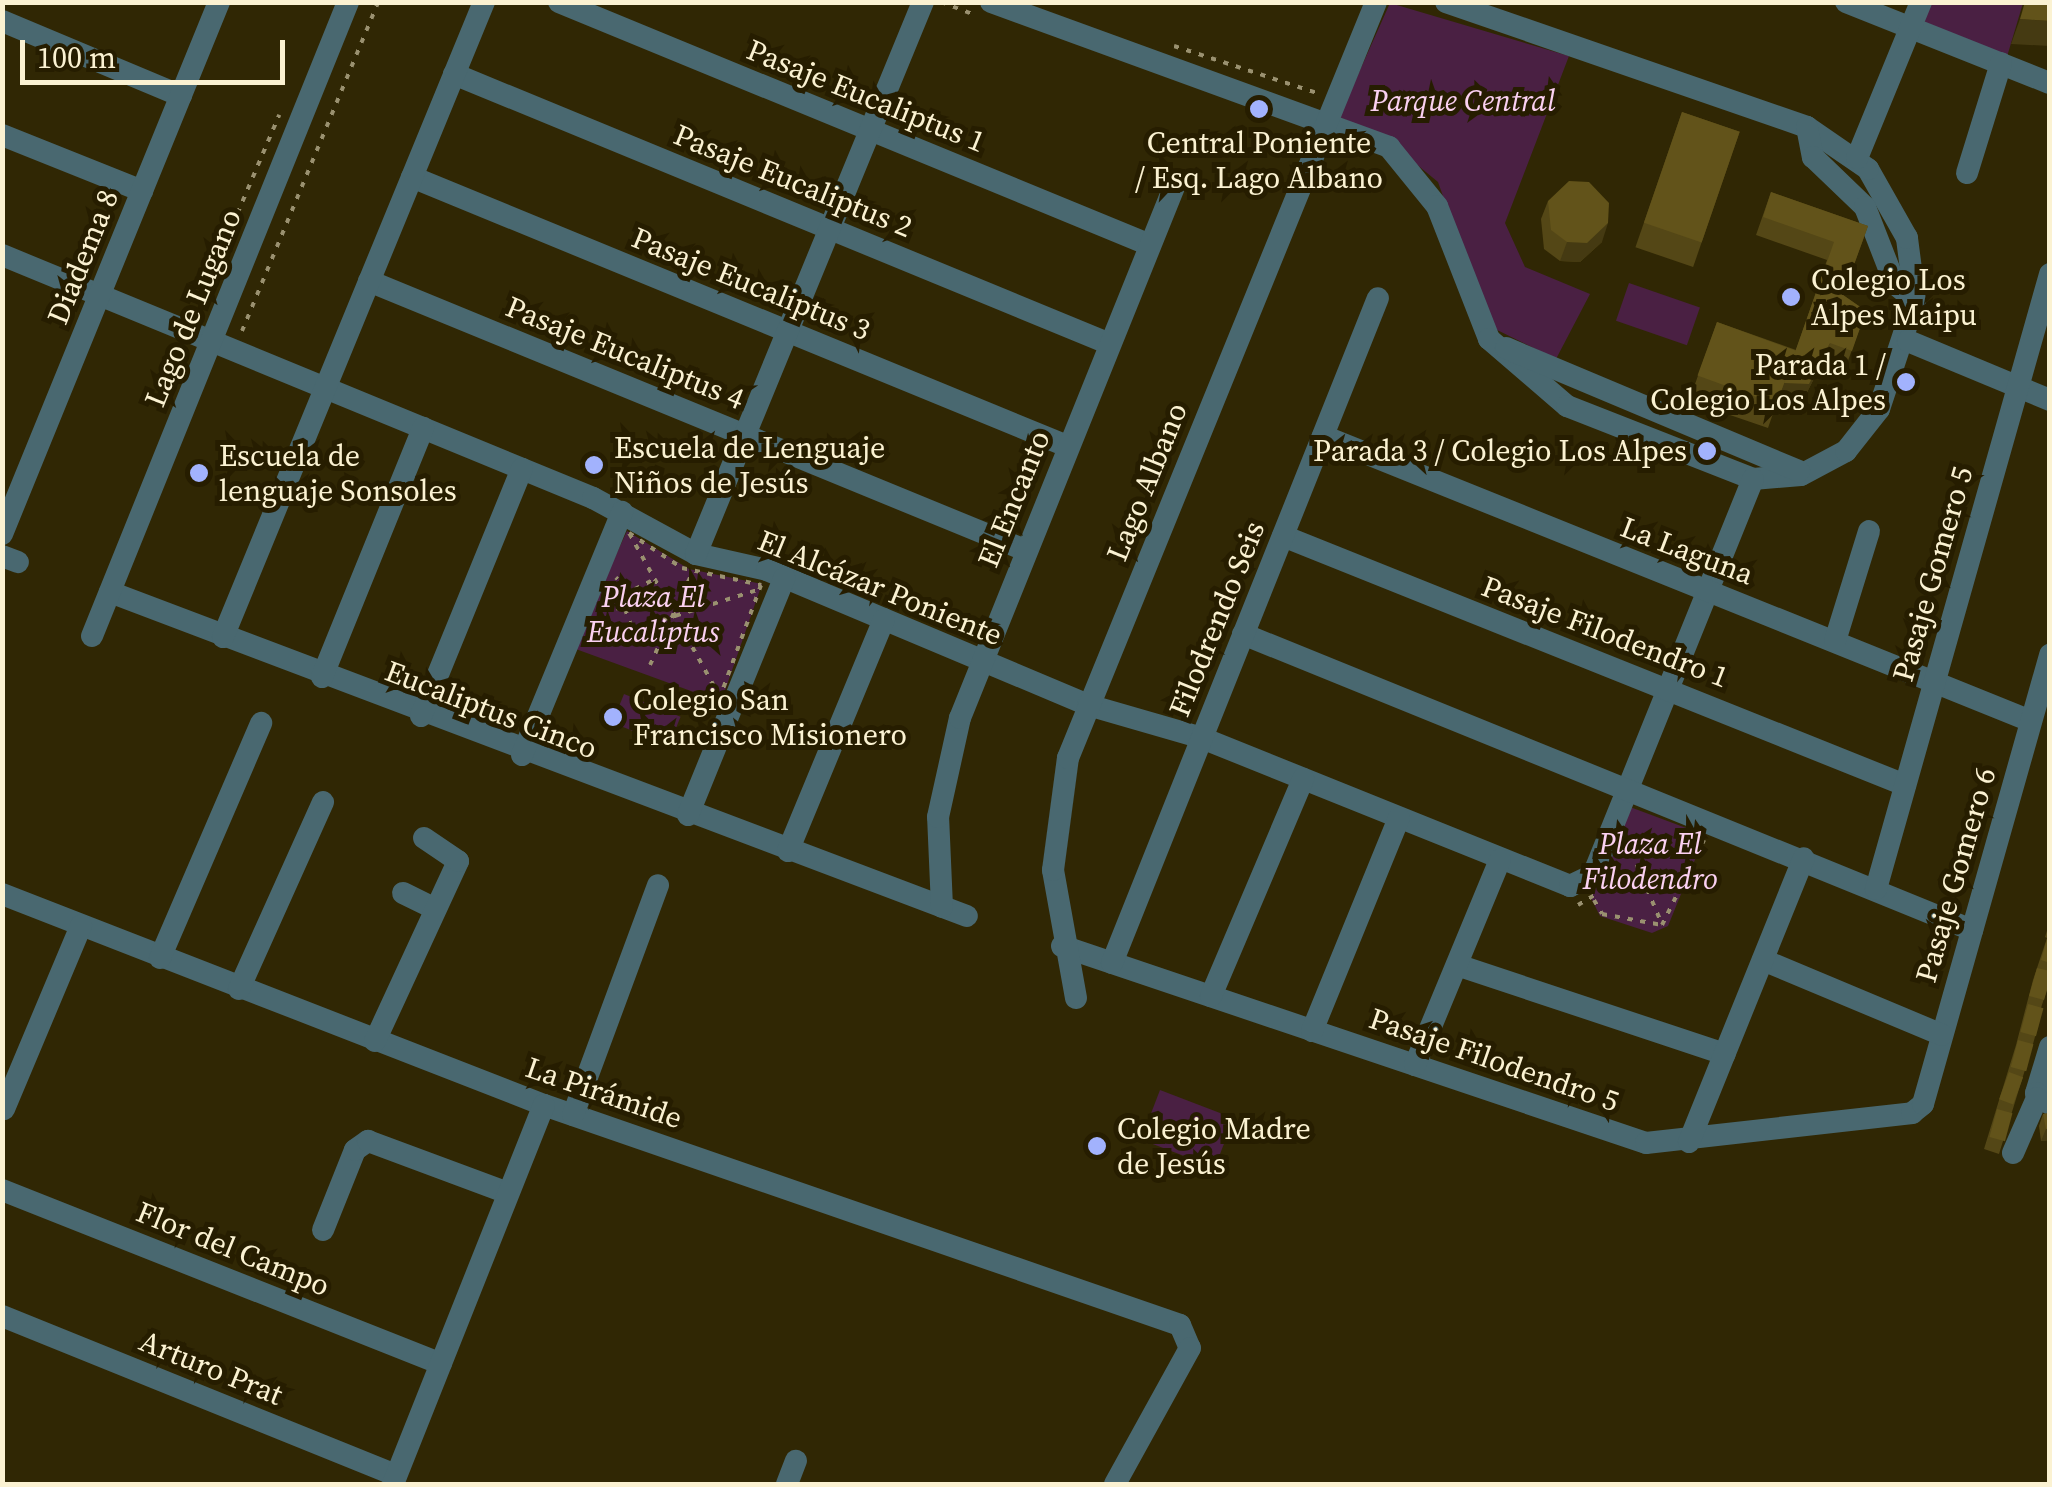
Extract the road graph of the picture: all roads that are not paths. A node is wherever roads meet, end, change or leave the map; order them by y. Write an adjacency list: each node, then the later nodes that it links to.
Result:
1 (219, 2): 16 (street, Diadema 8)
2 (348, 2): 38 (street, Lago de Lugano)
3 (484, 2): 14 (street)
4 (559, 2): 19 (street, Pasaje Eucaliptus 1)
5 (923, 2): 19 (street)
6 (991, 2): 17 (street)
7 (1376, 2): 17 (street, Lago Albano)
8 (1446, 2): 18 (street)
9 (1846, 2): 12 (street)
10 (1921, 2): 12 (street)
11 (2, 21): 16 (street)
12 (1912, 26): 13 (street); 21 (street)
13 (2001, 63): 15 (street); 22 (street)
14 (454, 74): 23 (street); 26 (street, Pasaje Eucaliptus 2)
15 (2050, 83)
16 (181, 96): 25 (street, Diadema 8)
17 (1332, 110): 34 (street); 68 (street, Lago Albano)
18 (1807, 127): 21 (street); 33 (street)
19 (870, 130): 26 (street); 27 (street, Pasaje Eucaliptus 1)
20 (2, 136): 25 (street)
21 (1857, 158): 33 (street)
22 (1967, 172)
23 (412, 177): 30 (street); 35 (street, Pasaje Eucaliptus 3)
24 (1176, 182): 27 (street, El Encanto)
25 (142, 192): 31 (street, Diadema 8)
26 (830, 229): 35 (street); 37 (street, Pasaje Eucaliptus 2)
27 (1150, 245): 37 (street, El Encanto)
28 (2, 256): 31 (street, El Alcázar Poniente)
29 (2050, 274): 39 (street, Pasaje Gomero 5)
30 (369, 281): 40 (street); 43 (street, Pasaje Eucaliptus 4)
31 (100, 295): 38 (street, El Alcázar Poniente); 51 (street, Diadema 8)
32 (1378, 298): 44 (street, Filodrendo Seis)
33 (1915, 300): 36 (street)
34 (1480, 327): 47 (street); 48 (street)
35 (788, 332): 43 (street); 45 (street, Pasaje Eucaliptus 3)
36 (1908, 341): 39 (street); 47 (street)
37 (1110, 344): 45 (street, El Encanto)
38 (223, 346): 40 (street, El Alcázar Poniente); 56 (street, Lago de Lugano)
39 (2018, 386): 41 (street); 66 (street, Pasaje Gomero 5)
40 (325, 388): 42 (street, El Alcázar Poniente); 61 (street)
41 (2050, 400)
42 (424, 428): 46 (street, El Alcázar Poniente); 65 (street)
43 (745, 435): 53 (street, Pasaje Eucaliptus 4); 54 (street)
44 (1323, 436): 52 (street, Filodrendo Seis); 57 (street, La Laguna)
45 (1068, 446): 53 (street, El Encanto)
46 (522, 468): 49 (street, El Alcázar Poniente); 69 (street)
47 (1810, 472): 48 (street)
48 (1753, 478): 57 (street)
49 (626, 522): 54 (street, El Alcázar Poniente); 73 (street)
50 (1869, 532): 62 (street)
51 (2, 534)
52 (1283, 536): 59 (street, Filodrendo Seis); 67 (street, Pasaje Filodendro 1)
53 (1025, 550): 64 (street, El Encanto)
54 (694, 563): 55 (street, El Alcázar Poniente)
55 (784, 578): 58 (street, El Alcázar Poniente); 78 (street)
56 (110, 592): 60 (street, Lago de Lugano); 61 (street, Eucaliptus Cinco)
57 (1706, 592): 62 (street, La Laguna); 67 (street)
58 (884, 618): 64 (street, El Alcázar Poniente); 81 (street)
59 (1244, 634): 72 (street, Filodrendo Seis); 76 (street)
60 (92, 636)
61 (223, 637): 65 (street, Eucaliptus Cinco)
62 (1835, 642): 66 (street, La Laguna)
63 (2050, 655): 70 (street, Pasaje Gomero 6)
64 (980, 659): 68 (street, El Alcázar Poniente); 88 (street, El Encanto)
65 (322, 677): 69 (street, Eucaliptus Cinco)
66 (1934, 682): 70 (street, La Laguna); 75 (street, Pasaje Gomero 5)
67 (1666, 690): 75 (street, Pasaje Filodendro 1); 76 (street)
68 (1088, 705): 72 (street, El Alcázar Poniente); 93 (street, Lago Albano)
69 (420, 716): 73 (street, Eucaliptus Cinco)
70 (2031, 720): 92 (street, Pasaje Gomero 6)
71 (261, 723): 94 (street)
72 (1202, 738): 74 (street, El Alcázar Poniente); 96 (street, Filodrendo Seis)
73 (522, 755): 78 (street, Eucaliptus Cinco)
74 (1303, 779): 79 (street, El Alcázar Poniente); 99 (street)
75 (1905, 785): 85 (street, Pasaje Gomero 5)
76 (1627, 788): 82 (street); 83 (street, El Alcázar Poniente)
77 (322, 802): 98 (street)
78 (688, 815): 81 (street, Eucaliptus Cinco)
79 (1398, 818): 83 (street, El Alcázar Poniente); 101 (street)
80 (424, 838): 89 (street)
81 (788, 851): 88 (street, Eucaliptus Cinco)
82 (1804, 858): 85 (street); 95 (street)
83 (1500, 860): 97 (street)
84 (658, 885): 111 (street)
85 (1876, 889): 92 (street)
86 (403, 893): 89 (street)
87 (2, 894): 91 (street, La Pirámide)
88 (942, 906): 90 (street, Eucaliptus Cinco)
89 (432, 907): 103 (street)
90 (967, 916)
91 (81, 926): 94 (street, La Pirámide); 109 (street)
92 (1972, 930): 102 (street, Pasaje Gomero 6)
93 (1062, 946): 96 (street, Pasaje Filodendro 5); 100 (street, Lago Albano)
94 (160, 958): 98 (street, La Pirámide)
95 (1763, 960): 102 (street); 105 (street)
96 (1112, 963): 99 (street, Pasaje Filodendro 5)
97 (1457, 964): 105 (street); 106 (street)
98 (239, 990): 103 (street, La Pirámide)
99 (1211, 996): 101 (street, Pasaje Filodendro 5)
100 (1076, 998)
101 (1312, 1031): 106 (street, Pasaje Filodendro 5)
102 (1942, 1036): 110 (street, Pasaje Gomero 6)
103 (375, 1041): 108 (street, La Pirámide)
104 (2050, 1047): 107 (street)
105 (1725, 1054): 112 (street)
106 (1414, 1065): 112 (street, Pasaje Filodendro 5)
107 (2043, 1101): 113 (street)
108 (544, 1104): 111 (street, La Pirámide); 115 (street)
109 (4, 1109)
110 (1919, 1110): 112 (street, Pasaje Filodendro 5)
111 (573, 1115): 122 (street, La Pirámide)
112 (1689, 1142)
113 (2014, 1152)
114 (2, 1190): 118 (street, Flor del Campo)
115 (508, 1194): 116 (street); 118 (street)
116 (323, 1230)
117 (2, 1316): 120 (street, Arturo Prat)
118 (440, 1364): 120 (street)
119 (796, 1461): 121 (street)
120 (395, 1480)
121 (787, 1484)
122 (1115, 1484)

